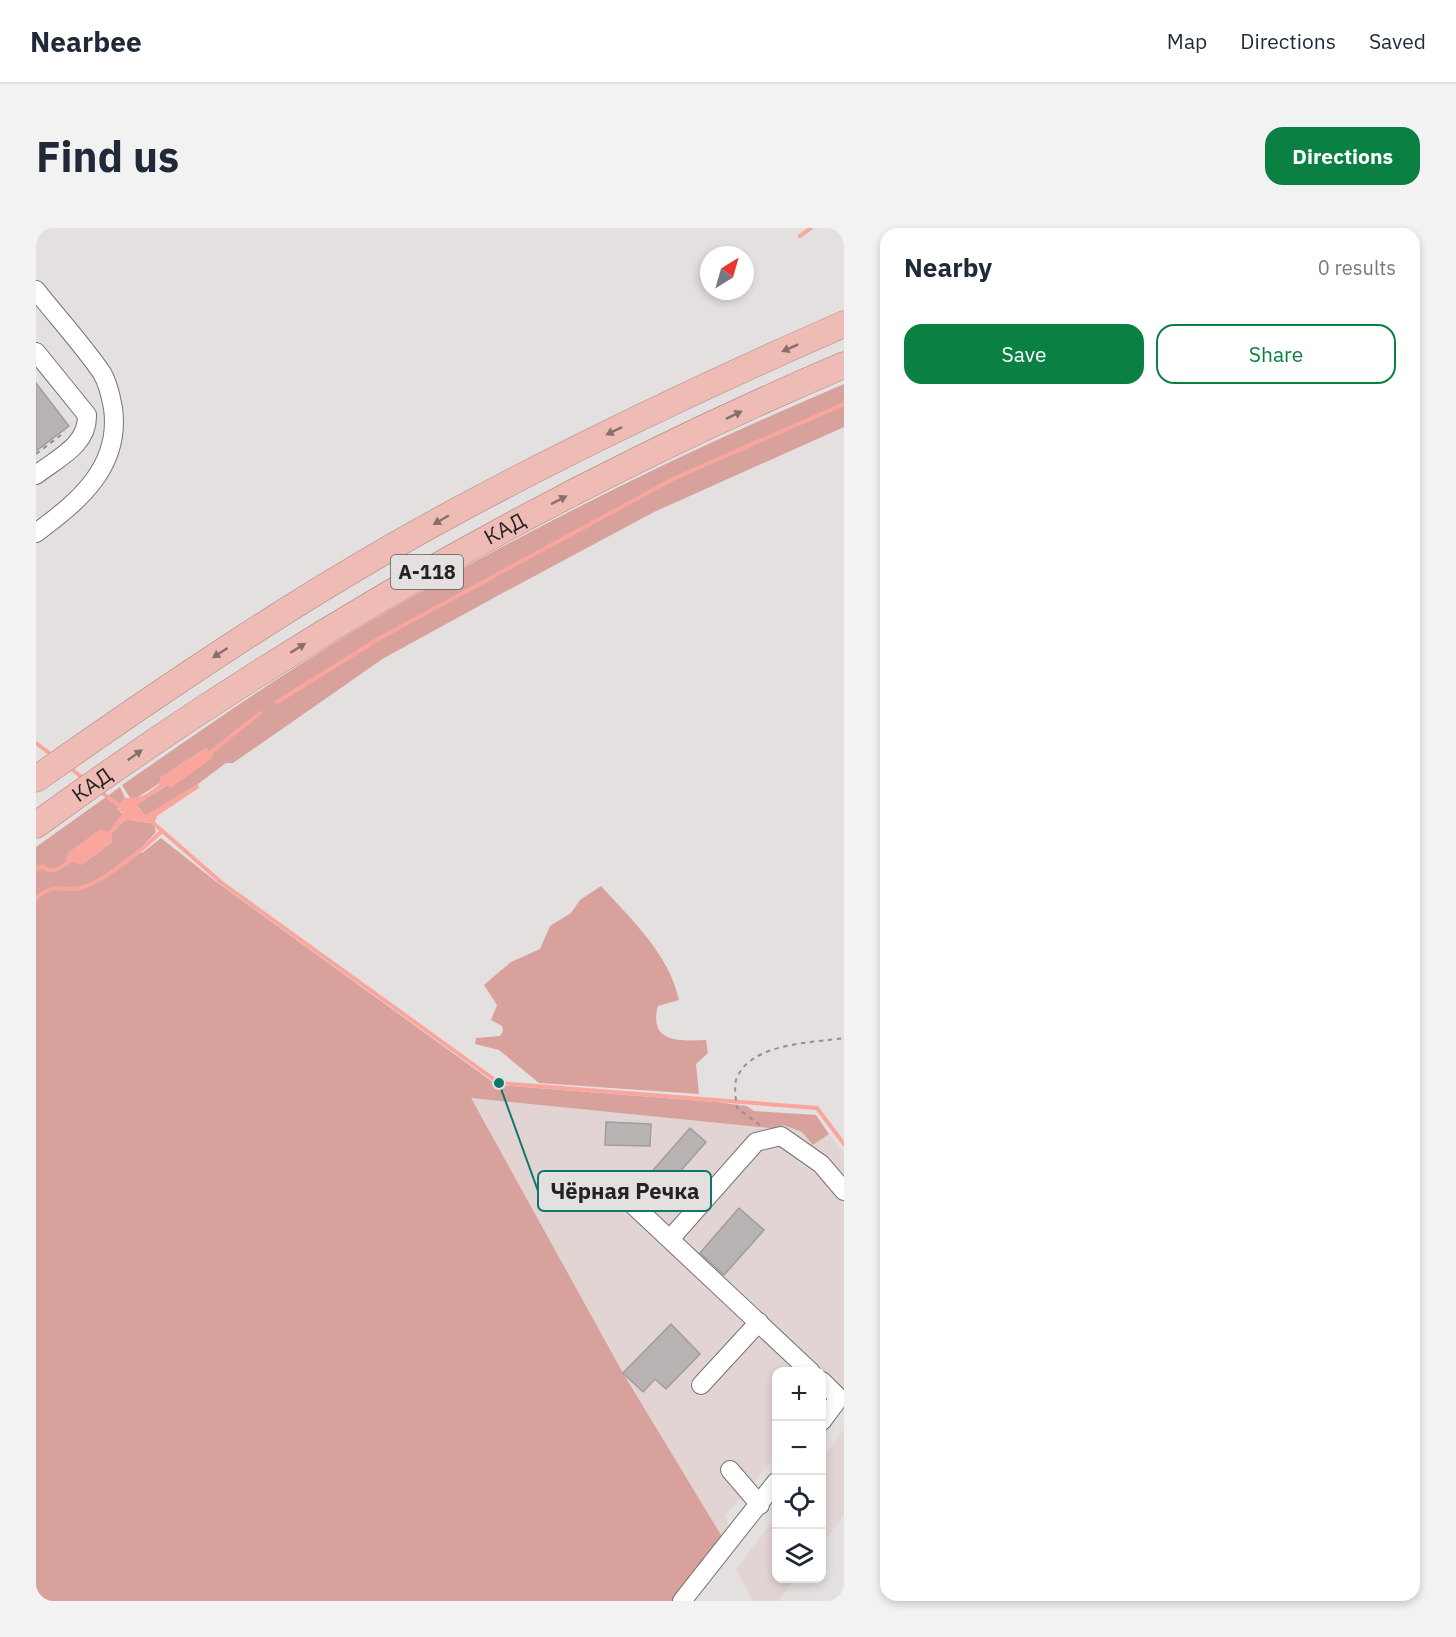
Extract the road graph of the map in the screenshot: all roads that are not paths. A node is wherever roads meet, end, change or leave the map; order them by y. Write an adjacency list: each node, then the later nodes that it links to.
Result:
1 (36, 290): 6 (street)
2 (844, 324): 7 (highway, КАД / А-118, one-way to 7)
3 (36, 352): 5 (street)
4 (844, 365): 8 (highway, КАД / А-118, one-way to 4)
5 (36, 475)
6 (36, 533)
7 (36, 779)
8 (36, 825)
9 (615, 1188): 11 (street)
10 (844, 1191): 11 (street)
11 (670, 1239): 12 (street)
12 (759, 1322): 13 (street); 14 (street)
13 (807, 1367)
14 (701, 1385)
15 (826, 1386): 16 (street)
16 (842, 1404): 17 (street)
17 (826, 1417)
18 (730, 1470): 20 (street)
19 (772, 1489): 20 (street)
20 (760, 1505): 21 (street)
21 (682, 1601)

